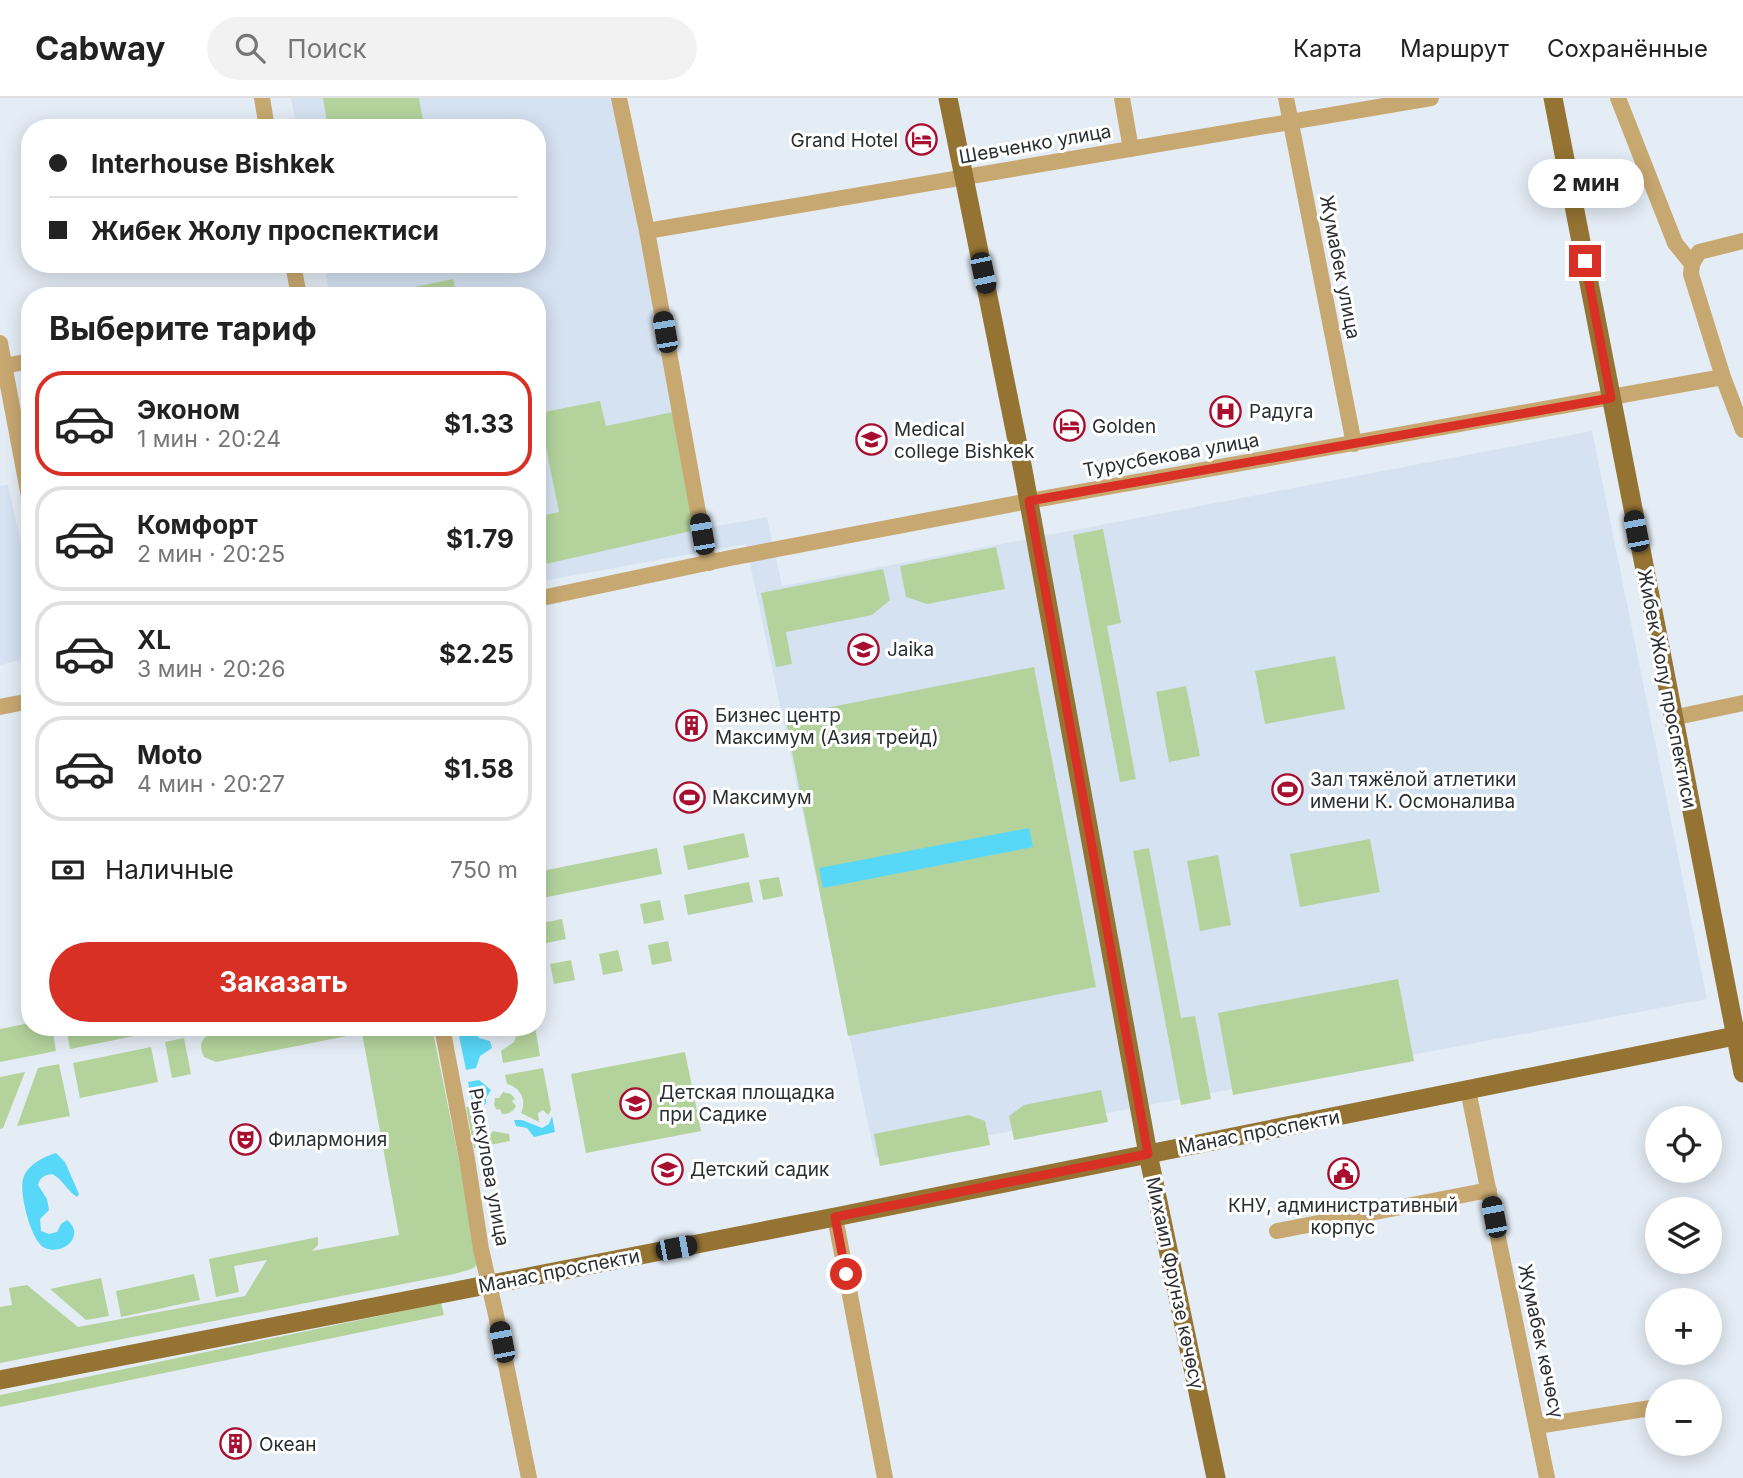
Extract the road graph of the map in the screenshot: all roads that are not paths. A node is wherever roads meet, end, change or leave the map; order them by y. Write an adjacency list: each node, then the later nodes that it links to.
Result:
1 (262, 98): 9 (street)
2 (619, 98): 13 (street)
3 (948, 98): 12 (main road, Михаил Фрунзе көчөсү)
4 (1122, 98): 11 (street)
5 (1286, 98): 10 (street, Жумабек улица)
6 (1431, 98): 10 (street, Шевченко улица)
7 (1553, 98): 20 (main road, Жибек Жолу проспектиси)
8 (1618, 98): 15 (street)
9 (266, 119)
10 (1290, 122): 11 (street, Шевченко улица); 22 (street, Жумабек улица)
11 (1131, 149): 12 (street, Шевченко улица)
12 (964, 177): 13 (street, Шевченко улица); 24 (main road, Михаил Фрунзе көчөсү)
13 (647, 231): 25 (street)
14 (1743, 241): 15 (street)
15 (1692, 264): 19 (street)
16 (0, 343): 18 (street)
17 (21, 363): 18 (street)
18 (4, 366): 23 (street)
19 (1723, 377): 20 (street, Турусбекова улица); 21 (street)
20 (1611, 398): 22 (street, Турусбекова улица); 30 (main road, Жибек Жолу проспектиси)
21 (1743, 430)
22 (1354, 444): 24 (street, Турусбекова улица)
23 (21, 455)
24 (1029, 501): 25 (street, Турусбекова улица); 35 (main road, Михаил Фрунзе көчөсү)
25 (709, 563): 26 (street, Турусбекова улица)
26 (546, 597)
27 (21, 703): 29 (street)
28 (1743, 703): 30 (street)
29 (0, 707)
30 (1672, 719): 31 (main road, Жибек Жолу проспектиси)
31 (1739, 1035): 33 (main road, Жибек Жолу проспектиси); 34 (main road, Манас проспекти)
32 (444, 1036): 39 (street, Рыскулова улица)
33 (1743, 1073)
34 (1468, 1090): 35 (main road, Манас проспекти); 36 (street, Жумабек көчөсү)
35 (1148, 1154): 37 (main road, Манас проспекти); 45 (main road, Михаил Фрунзе көчөсү)
36 (1489, 1190): 38 (street); 42 (street, Жумабек көчөсү)
37 (835, 1217): 39 (main road, Манас проспекти); 44 (street)
38 (1277, 1231)
39 (490, 1284): 40 (main road, Манас проспекти); 43 (street, Рыскулова улица)
40 (0, 1380)
41 (1645, 1409): 42 (street)
42 (1537, 1426): 46 (street, Жумабек көчөсү)
43 (529, 1478)
44 (885, 1478)
45 (1216, 1478)
46 (1547, 1478)

